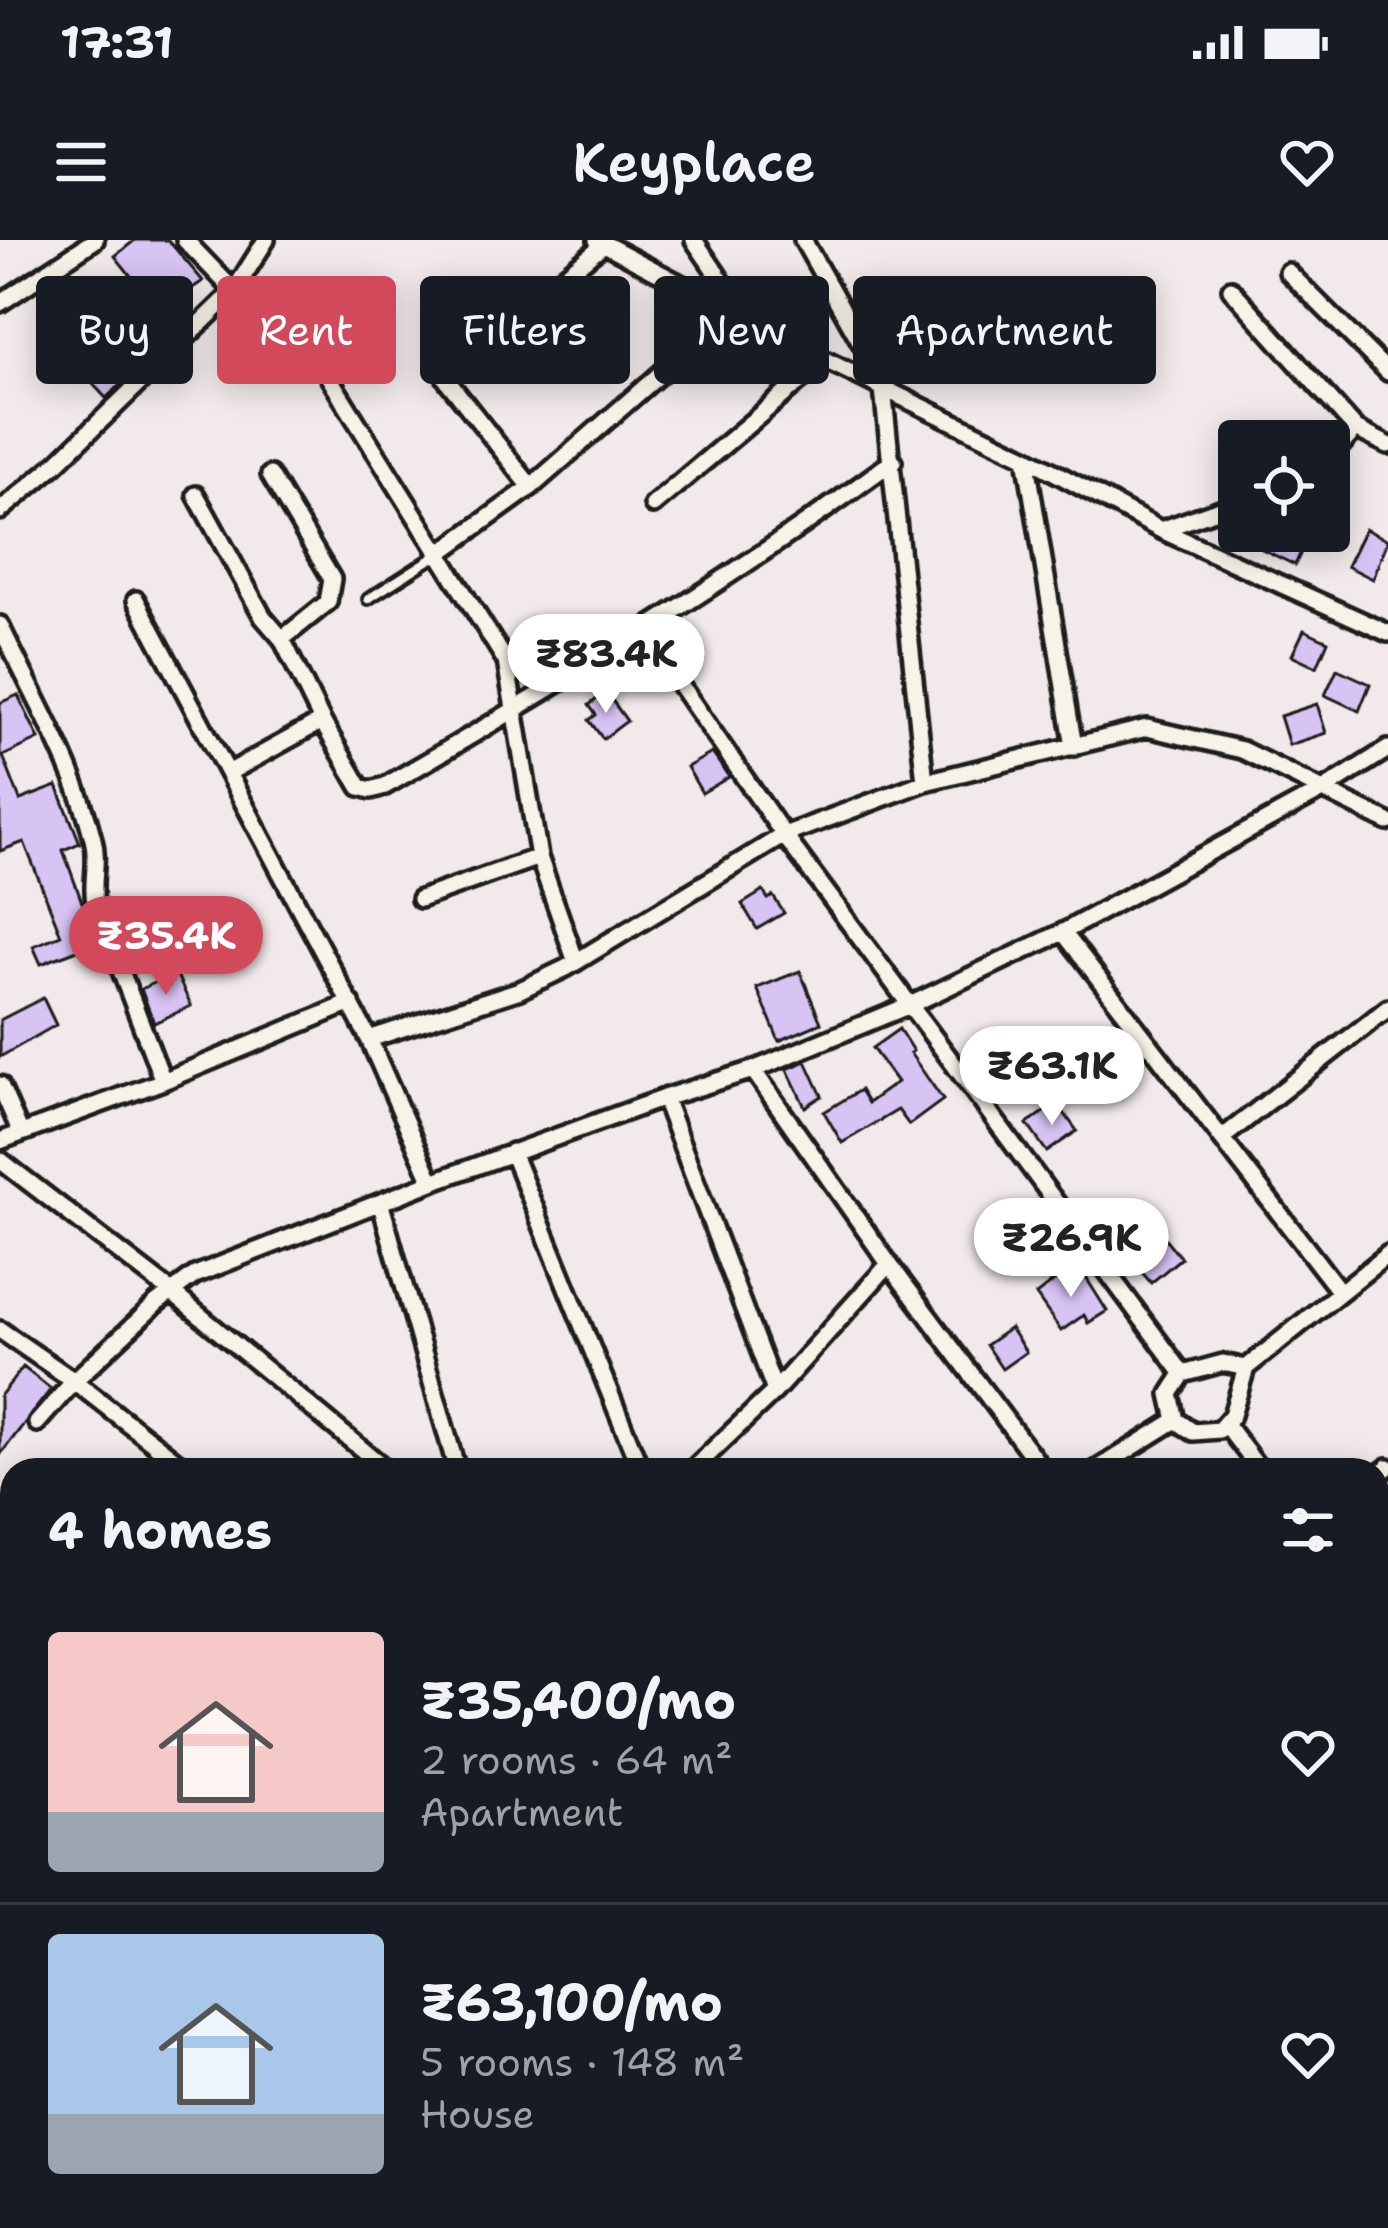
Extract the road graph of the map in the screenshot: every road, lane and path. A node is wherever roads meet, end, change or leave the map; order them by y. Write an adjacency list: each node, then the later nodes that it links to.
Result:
1 (95, 240): 13 (street)
2 (185, 240): 8 (street)
3 (266, 240): 9 (street)
4 (694, 240): 11 (street)
5 (803, 240): 20 (street)
6 (600, 242): 10 (street); 27 (street)
7 (1288, 272): 16 (street)
8 (220, 276)
9 (243, 276)
10 (665, 276)
11 (718, 276)
12 (1231, 289): 21 (street)
13 (0, 303)
14 (217, 308): 29 (street)
15 (829, 362): 20 (street)
16 (1388, 372)
17 (654, 379): 27 (street)
18 (333, 384): 33 (street)
19 (798, 384): 30 (street)
20 (884, 389): 24 (street); 25 (street)
21 (1356, 429): 22 (street); 23 (street)
22 (1350, 435)
23 (1388, 445)
24 (1026, 457): 32 (street); 42 (street)
25 (893, 461): 37 (street); 45 (street)
26 (270, 475): 39 (street)
27 (531, 487): 33 (street)
28 (196, 495): 39 (street)
29 (2, 504)
30 (653, 506)
31 (1218, 510): 32 (street)
32 (1161, 530): 38 (street)
33 (437, 555): 34 (lane); 40 (street)
34 (368, 598)
35 (136, 600): 44 (street)
36 (0, 625): 58 (street)
37 (642, 630): 40 (street); 48 (street)
38 (1388, 633)
39 (282, 639): 41 (street)
40 (515, 711): 41 (street); 49 (street)
41 (322, 721): 44 (street)
42 (1074, 747): 45 (street); 46 (street)
43 (1388, 749): 46 (street)
44 (228, 773): 53 (street)
45 (925, 782): 48 (street)
46 (1323, 790): 47 (street); 51 (street)
47 (1388, 822)
48 (784, 835): 52 (street); 54 (street)
49 (539, 857): 50 (street); 52 (street)
50 (420, 899)
51 (1063, 932): 54 (street); 62 (street)
52 (576, 962): 56 (street)
53 (351, 1003): 56 (street); 58 (street)
54 (910, 1005): 57 (street); 74 (street)
55 (1388, 1008): 62 (street)
56 (369, 1039): 66 (street)
57 (753, 1070): 60 (street); 69 (street)
58 (163, 1081): 61 (street)
59 (0, 1085): 61 (street)
60 (664, 1098): 64 (street); 76 (street)
61 (20, 1132): 63 (street)
62 (1222, 1138): 71 (street)
63 (0, 1142)
64 (512, 1153): 66 (street); 83 (street)
65 (0, 1160): 70 (street)
66 (432, 1182): 67 (street)
67 (381, 1205): 70 (street); 82 (street)
68 (1388, 1254): 71 (street)
69 (889, 1264): 76 (street); 85 (street)
70 (170, 1291): 75 (street); 81 (street)
71 (1340, 1292): 73 (street)
72 (0, 1330): 75 (street)
73 (1246, 1368): 74 (street); 79 (street)
74 (1184, 1375): 77 (street)
75 (74, 1381): 78 (street); 80 (street)
76 (775, 1391): 84 (street)
77 (1176, 1420): 79 (street); 86 (street)
78 (37, 1423)
79 (1226, 1425): 87 (street)
80 (173, 1458)
81 (372, 1458)
82 (454, 1458)
83 (635, 1458)
84 (705, 1458)
85 (1034, 1458)
86 (1115, 1458)
87 (1251, 1458)

